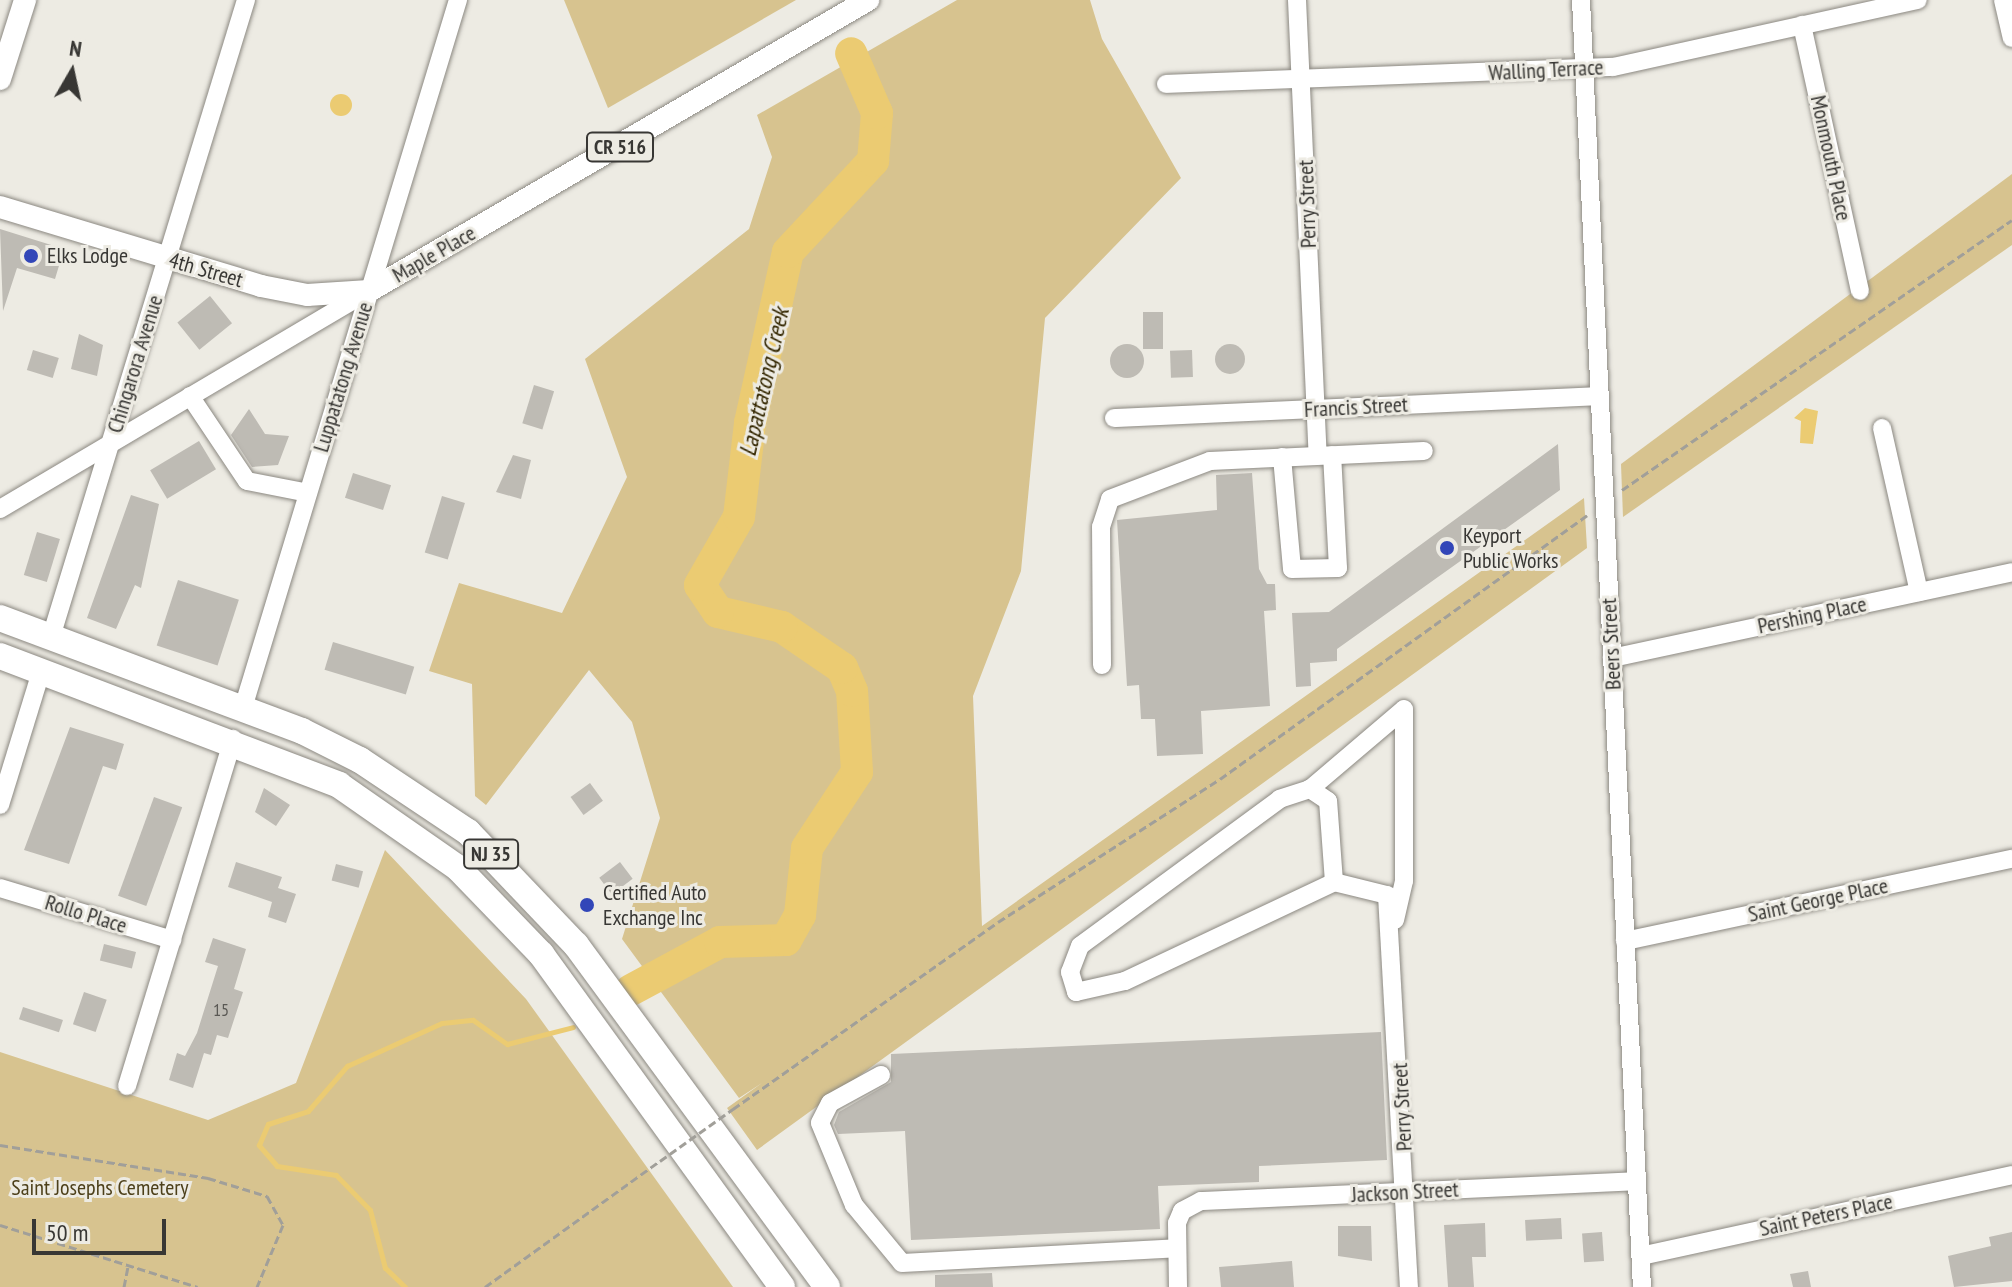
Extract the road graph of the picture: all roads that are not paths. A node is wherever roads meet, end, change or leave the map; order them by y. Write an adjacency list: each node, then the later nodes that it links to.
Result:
1 (25, 0): 12 (main road)
2 (246, 0): 16 (street, Chingarora Avenue)
3 (458, 0): 17 (street, Luppatatong Avenue)
4 (868, 0): 17 (main road, Maple Place / CR 516)
5 (1297, 0): 13 (street, Perry Street)
6 (1581, 0): 11 (street, Beers Street)
7 (1918, 0): 9 (street, Walling Terrace)
8 (2003, 0): 10 (street)
9 (1802, 25): 11 (street, Walling Terrace); 18 (street, Monmouth Place)
10 (2012, 38)
11 (1584, 69): 13 (street, Walling Terrace); 20 (street, Beers Street)
12 (0, 79)
13 (1301, 80): 14 (street, Walling Terrace); 21 (street, Perry Street)
14 (1166, 84)
15 (0, 207): 16 (main road, 4th Street / CR 516)
16 (167, 259): 17 (main road, 4th Street / CR 516); 24 (street, Chingarora Avenue)
17 (369, 291): 19 (street, Maple Place); 28 (street, Luppatatong Avenue)
18 (1860, 291)
19 (190, 396): 24 (street, Maple Place); 28 (street)
20 (1598, 396): 21 (street, Francis Street); 35 (street, Beers Street)
21 (1315, 409): 22 (street, Francis Street); 26 (street, Perry Street)
22 (1114, 418)
23 (1882, 428): 31 (street)
24 (111, 442): 29 (street, Maple Place); 33 (street, Chingarora Avenue)
25 (1424, 451): 26 (street)
26 (1325, 455): 27 (street); 27 (street, Perry Street)
27 (1282, 457): 36 (street)
28 (308, 493): 38 (street, Luppatatong Avenue)
29 (0, 509)
30 (2012, 572): 31 (street, Pershing Place)
31 (1919, 592): 35 (street, Pershing Place)
32 (0, 618): 33 (highway, NJ 35)
33 (51, 637): 38 (highway, NJ 35)
34 (0, 656): 37 (highway, NJ 35)
35 (1612, 658): 47 (street, Beers Street)
36 (1102, 665)
37 (41, 672): 39 (highway, NJ 35); 41 (street)
38 (243, 708): 56 (highway, NJ 35)
39 (233, 739): 46 (street); 55 (highway, NJ 35)
40 (1310, 789): 43 (street); 43 (street); 45 (street)
41 (0, 805)
42 (2012, 859): 47 (street, Saint George Place)
43 (1334, 882): 45 (street)
44 (0, 888): 46 (street, Rollo Place)
45 (1393, 927): 52 (street, Perry Street)
46 (172, 940): 49 (street)
47 (1625, 941): 51 (street, Beers Street)
48 (881, 1075): 53 (street)
49 (127, 1086)
50 (2012, 1175): 54 (street, Saint Peters Place)
51 (1637, 1181): 52 (street, Jackson Street); 54 (street, Beers Street)
52 (1406, 1192): 53 (street, Jackson Street); 58 (street, Perry Street)
53 (1177, 1248): 57 (street)
54 (1641, 1256): 59 (street, Beers Street)
55 (782, 1287)
56 (827, 1287)
57 (1178, 1287)
58 (1409, 1287)
59 (1642, 1287)

